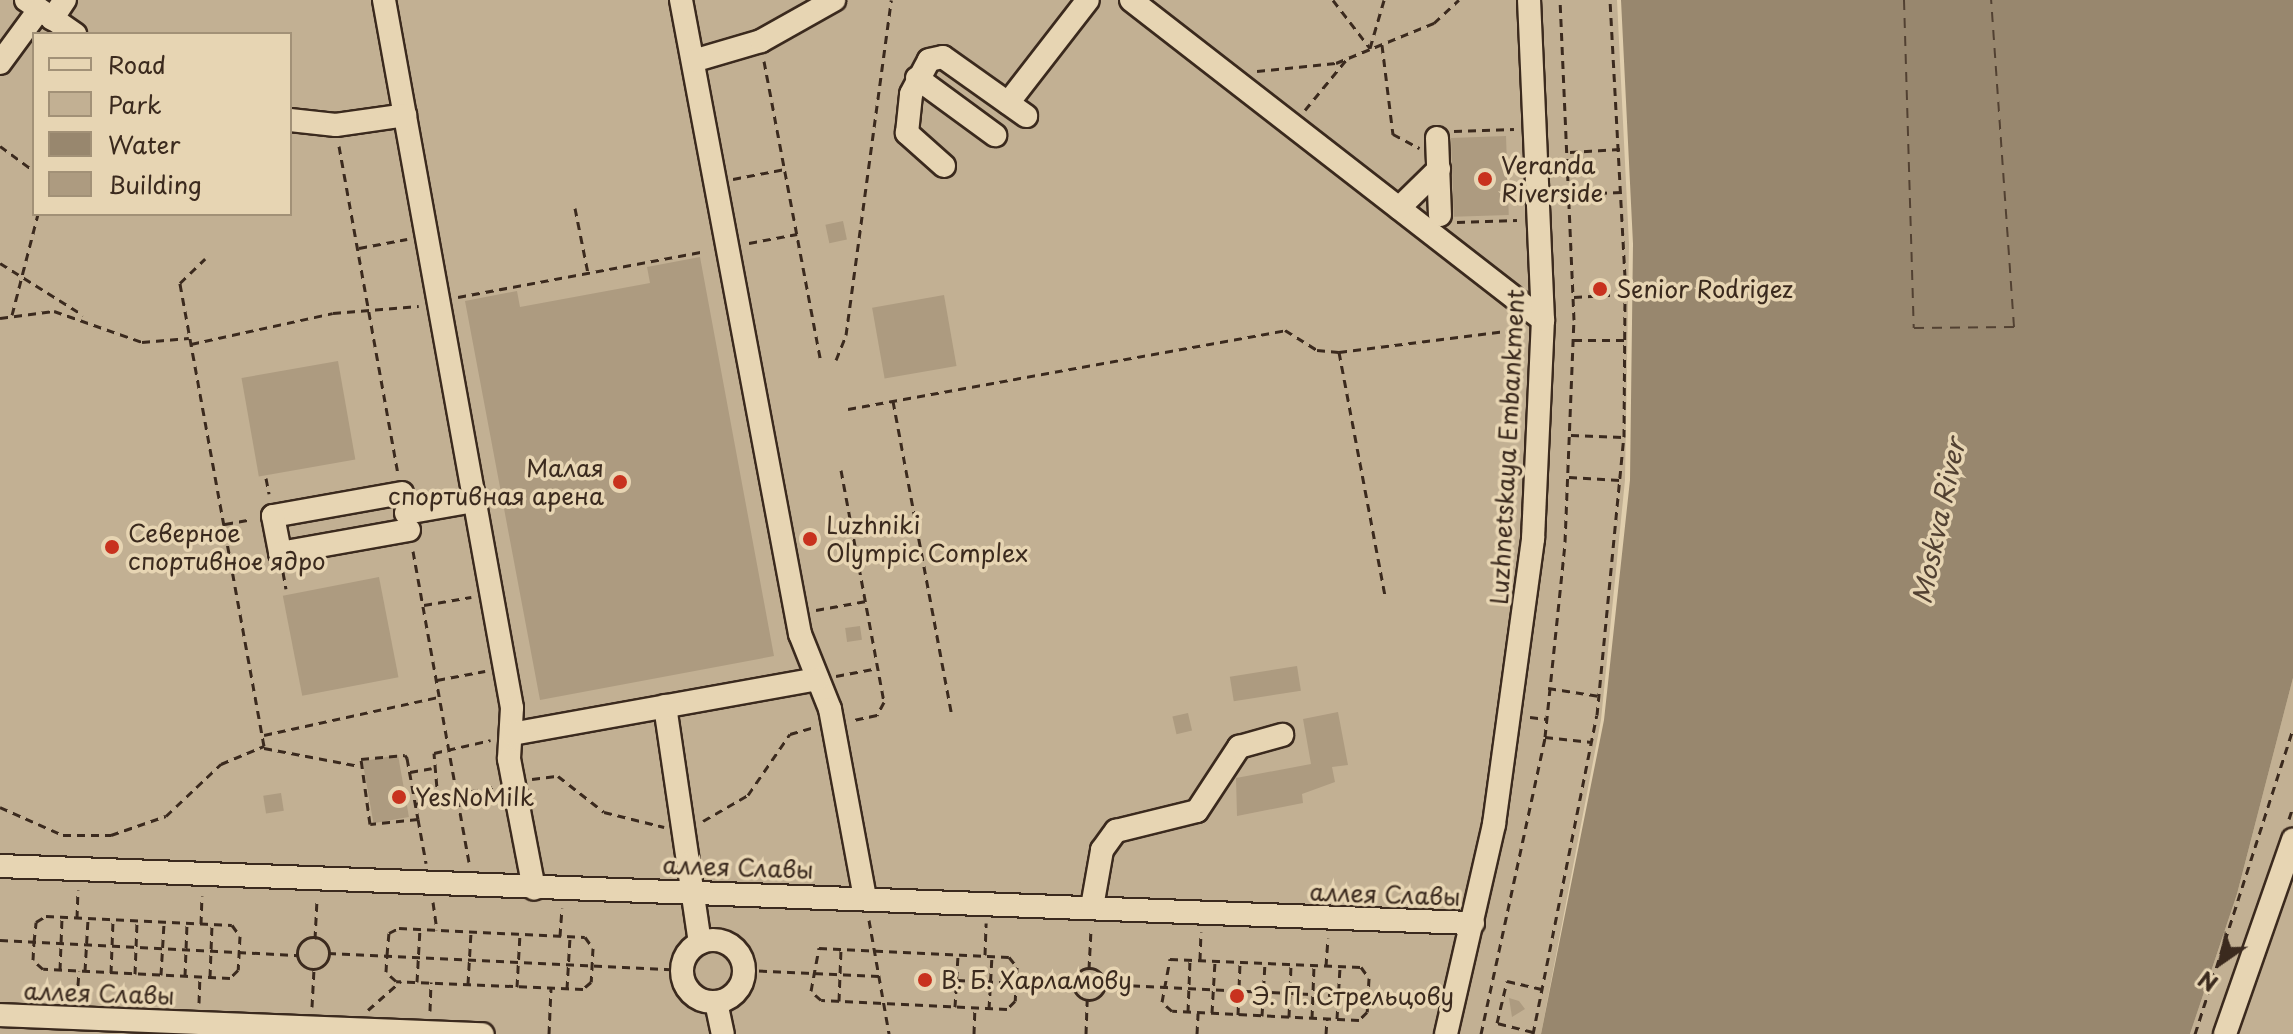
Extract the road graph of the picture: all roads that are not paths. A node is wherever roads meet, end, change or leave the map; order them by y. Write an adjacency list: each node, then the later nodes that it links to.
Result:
1 (65, 0): 8 (street)
2 (384, 0): 13 (street)
3 (681, 0): 10 (street)
4 (834, 0): 10 (street)
5 (1088, 0): 12 (street)
6 (1131, 0): 19 (street)
7 (1529, 0): 21 (street, Luzhnetskaya Embankment)
8 (39, 10): 9 (street); 11 (street)
9 (72, 32)
10 (693, 61): 24 (street)
11 (0, 63)
12 (917, 78): 15 (street); 17 (street)
13 (405, 115): 14 (street); 22 (street)
14 (292, 120)
15 (995, 135)
16 (1437, 138): 18 (street)
17 (944, 166)
18 (1439, 169): 19 (street); 20 (street)
19 (1399, 208): 21 (street)
20 (1440, 215)
21 (1543, 320): 34 (street, Luzhnetskaya Embankment)
22 (474, 501): 23 (street); 26 (street)
23 (406, 512): 23 (street)
24 (817, 679): 25 (street); 32 (street)
25 (665, 706): 26 (street); 31 (street)
26 (512, 735): 30 (street)
27 (1282, 735): 33 (street)
28 (2293, 840): 42 (street)
29 (0, 866): 30 (street, аллея Славы)
30 (534, 889): 31 (street, аллея Славы)
31 (693, 892): 32 (street, аллея Славы); 35 (street)
32 (865, 898): 33 (street, аллея Славы)
33 (1092, 907): 34 (street, аллея Славы)
34 (1473, 923): 41 (street, Luzhnetskaya Embankment)
35 (700, 942): 36 (street); 36 (street)
36 (716, 1002): 40 (street)
37 (0, 1015): 38 (street, аллея Славы)
38 (307, 1029): 39 (street, аллея Славы)
39 (483, 1034)
40 (723, 1034)
41 (1446, 1034)
42 (2225, 1034)

